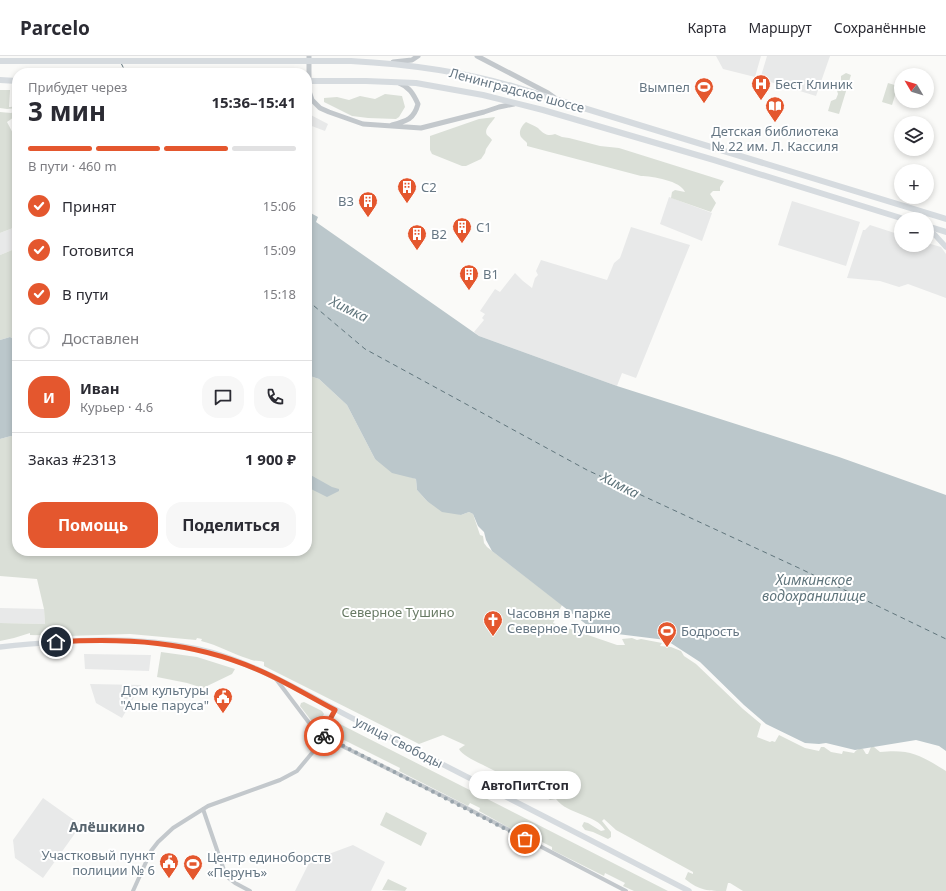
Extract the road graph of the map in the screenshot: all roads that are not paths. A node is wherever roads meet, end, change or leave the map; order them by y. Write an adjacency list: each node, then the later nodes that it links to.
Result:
1 (309, 56): 6 (street)
2 (418, 56): 5 (street)
3 (477, 56): 12 (street)
4 (0, 60): 5 (main road, Ленинградское шоссе)
5 (388, 63): 12 (main road, Ленинградское шоссе)
6 (309, 68)
7 (0, 80): 8 (main road)
8 (12, 81)
9 (312, 81): 10 (main road, Ленинградское шоссе)
10 (395, 82): 13 (main road, Ленинградское шоссе); 14 (street)
11 (312, 100): 14 (street)
12 (560, 101): 16 (main road, Ленинградское шоссе)
13 (519, 104): 14 (street); 15 (main road, Ленинградское шоссе)
14 (387, 126)
15 (894, 216)
16 (946, 219)
17 (934, 229): 18 (main road)
18 (946, 232)
19 (934, 234): 20 (main road)
20 (946, 247)
21 (0, 647): 22 (main road, улица Свободы)
22 (274, 677): 23 (main road, улица Свободы); 24 (street)
23 (335, 710): 24 (street); 29 (main road, улица Свободы)
24 (322, 734): 25 (street); 28 (street)
25 (203, 809): 26 (street); 27 (street)
26 (133, 891)
27 (250, 891)
28 (626, 891)
29 (689, 891)

